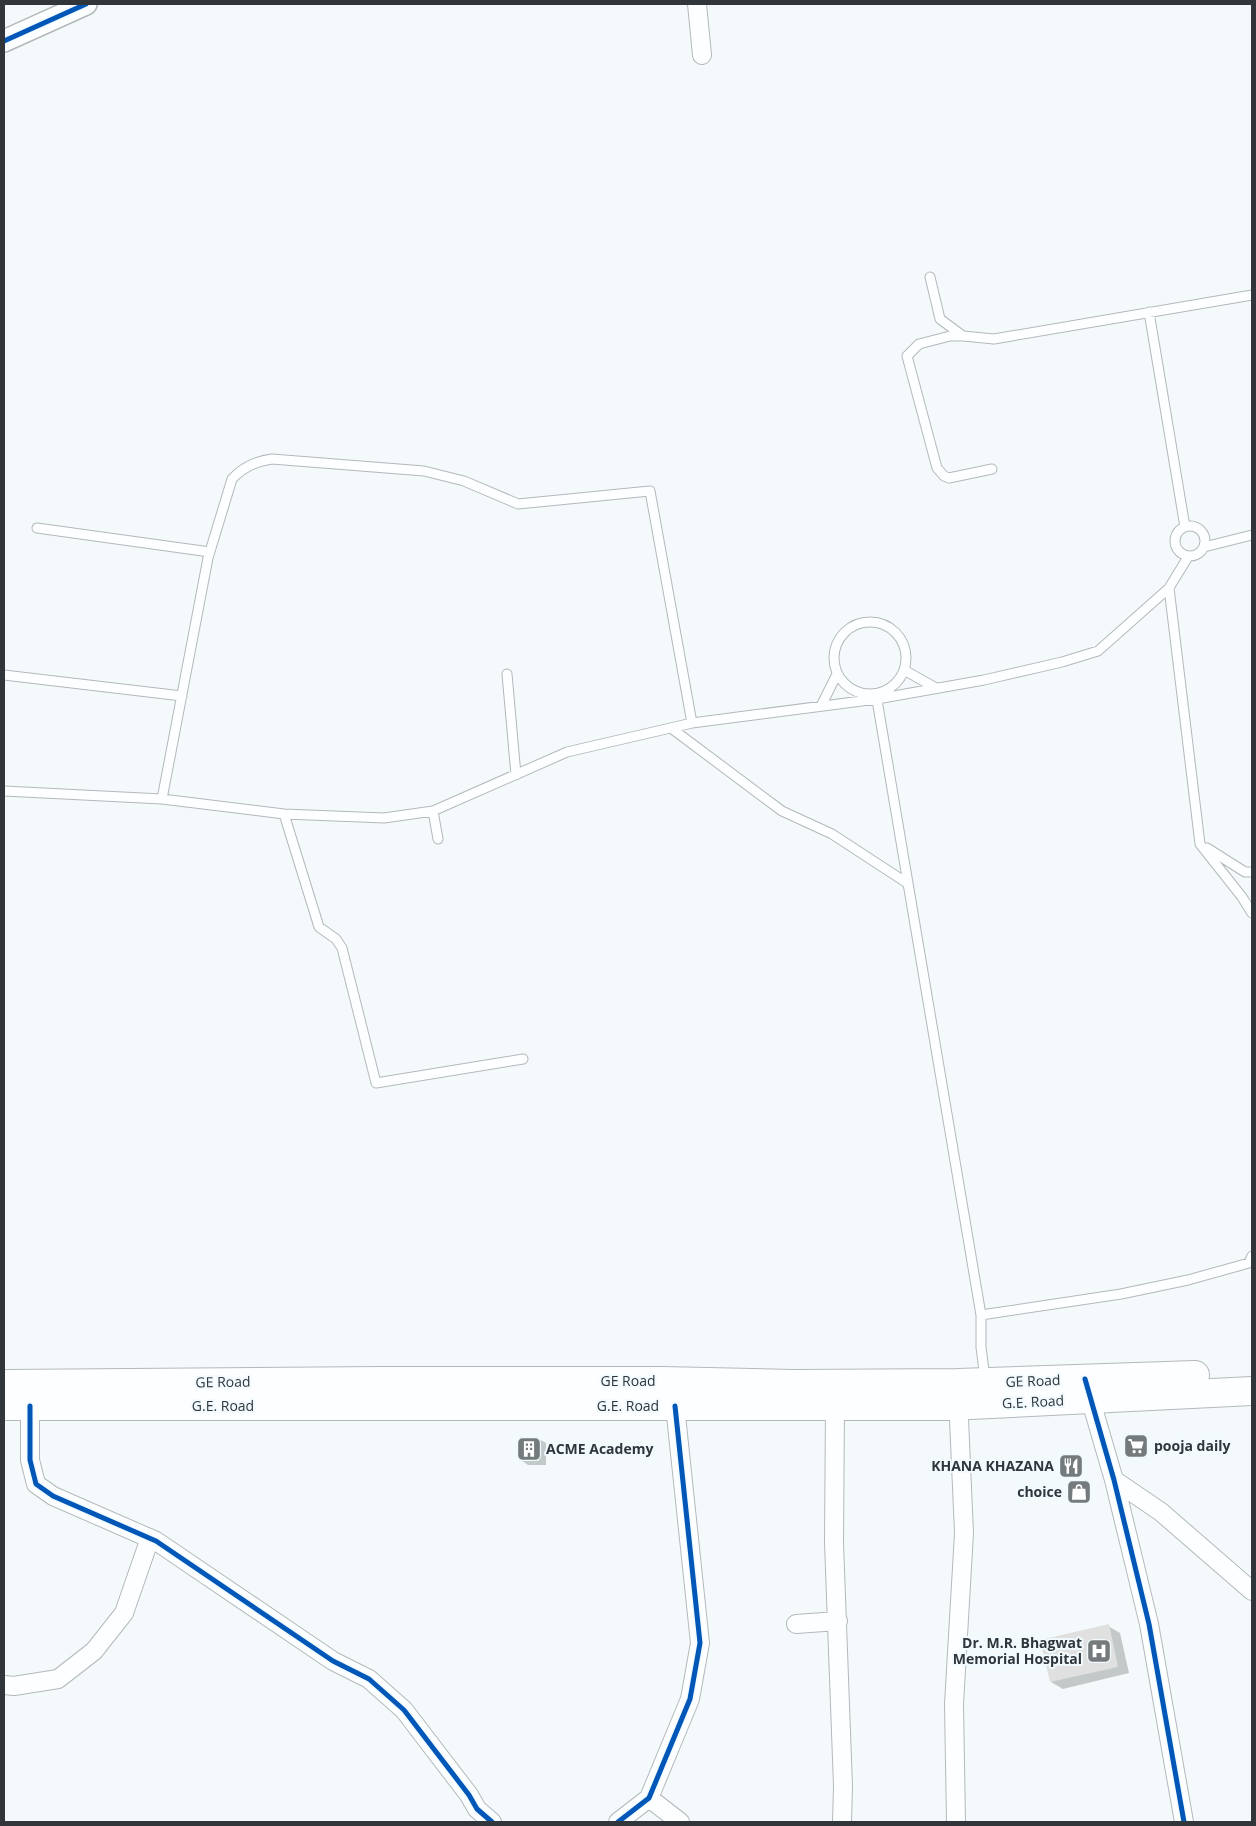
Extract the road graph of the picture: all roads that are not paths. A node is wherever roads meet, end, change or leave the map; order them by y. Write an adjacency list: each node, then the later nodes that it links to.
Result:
1 (55, 4): 4 (street)
2 (86, 4): 5 (street)
3 (696, 4): 6 (street)
4 (4, 26)
5 (4, 41)
6 (702, 55)
7 (930, 277): 10 (lane)
8 (1252, 295): 9 (lane)
9 (1149, 312): 10 (lane); 12 (lane)
10 (963, 336): 11 (lane)
11 (992, 469)
12 (1184, 527): 15 (lane); 17 (lane)
13 (37, 528): 16 (lane)
14 (1252, 536): 15 (lane)
15 (1204, 547): 17 (lane)
16 (210, 552): 24 (lane); 27 (lane)
17 (1188, 557): 18 (lane)
18 (1169, 588): 23 (lane); 35 (lane)
19 (904, 670): 21 (lane); 23 (lane); 25 (lane)
20 (507, 674): 29 (lane)
21 (837, 674): 25 (lane); 26 (lane)
22 (4, 675): 24 (lane)
23 (936, 688): 25 (lane)
24 (182, 696): 31 (lane)
25 (876, 696): 26 (lane); 37 (lane)
26 (821, 706): 27 (lane)
27 (692, 723): 28 (lane)
28 (671, 728): 29 (lane); 37 (lane)
29 (516, 775): 32 (lane)
30 (4, 791): 31 (lane)
31 (162, 799): 33 (lane)
32 (433, 811): 33 (lane); 34 (lane)
33 (284, 814): 39 (lane)
34 (438, 839)
35 (1200, 844): 36 (lane); 38 (lane)
36 (1252, 872)
37 (907, 883): 41 (lane)
38 (1252, 913)
39 (522, 1060)
40 (1251, 1260): 41 (lane)
41 (981, 1315): 43 (lane)
42 (1252, 1372): 45 (main road, GE Road)
43 (986, 1382): 45 (main road, GE Road); 47 (main road, GE Road)
44 (4, 1384): 47 (main road, GE Road)
45 (1088, 1389): 46 (main road, G.E. Road); 47 (main road, G.E. Road); 51 (street)
46 (1252, 1391)
47 (958, 1395): 50 (main road, G.E. Road); 62 (street)
48 (17, 1406): 49 (main road, G.E. Road); 52 (street)
49 (675, 1406): 50 (main road, G.E. Road); 57 (street)
50 (835, 1406): 54 (street)
51 (1114, 1480): 53 (street); 63 (street)
52 (150, 1538): 56 (street); 58 (street)
53 (1252, 1591)
54 (838, 1621): 55 (street); 61 (street)
55 (796, 1624)
56 (4, 1685)
57 (649, 1798): 59 (street); 60 (street)
58 (492, 1822)
59 (618, 1822)
60 (680, 1822)
61 (842, 1822)
62 (956, 1822)
63 (1184, 1822)

